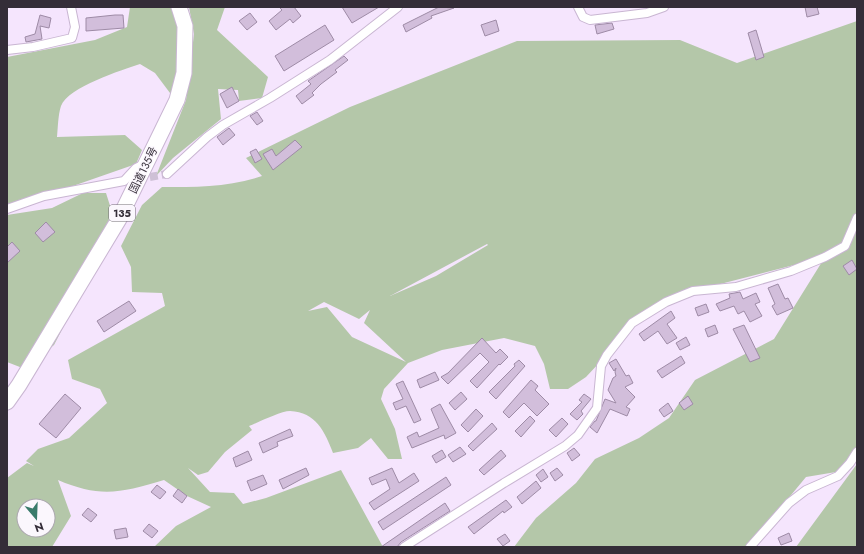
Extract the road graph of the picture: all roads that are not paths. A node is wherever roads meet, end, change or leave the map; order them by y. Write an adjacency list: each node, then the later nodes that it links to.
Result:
1 (71, 7): 6 (street)
2 (180, 7): 7 (highway, 国道135号 / 135)
3 (398, 7): 8 (street)
4 (578, 7): 5 (street)
5 (664, 7)
6 (7, 50)
7 (146, 163): 9 (street); 11 (highway, 国道135号 / 135)
8 (166, 174)
9 (7, 209)
10 (857, 218): 13 (street)
11 (7, 402)
12 (857, 452): 14 (street)
13 (404, 547)
14 (750, 547)

